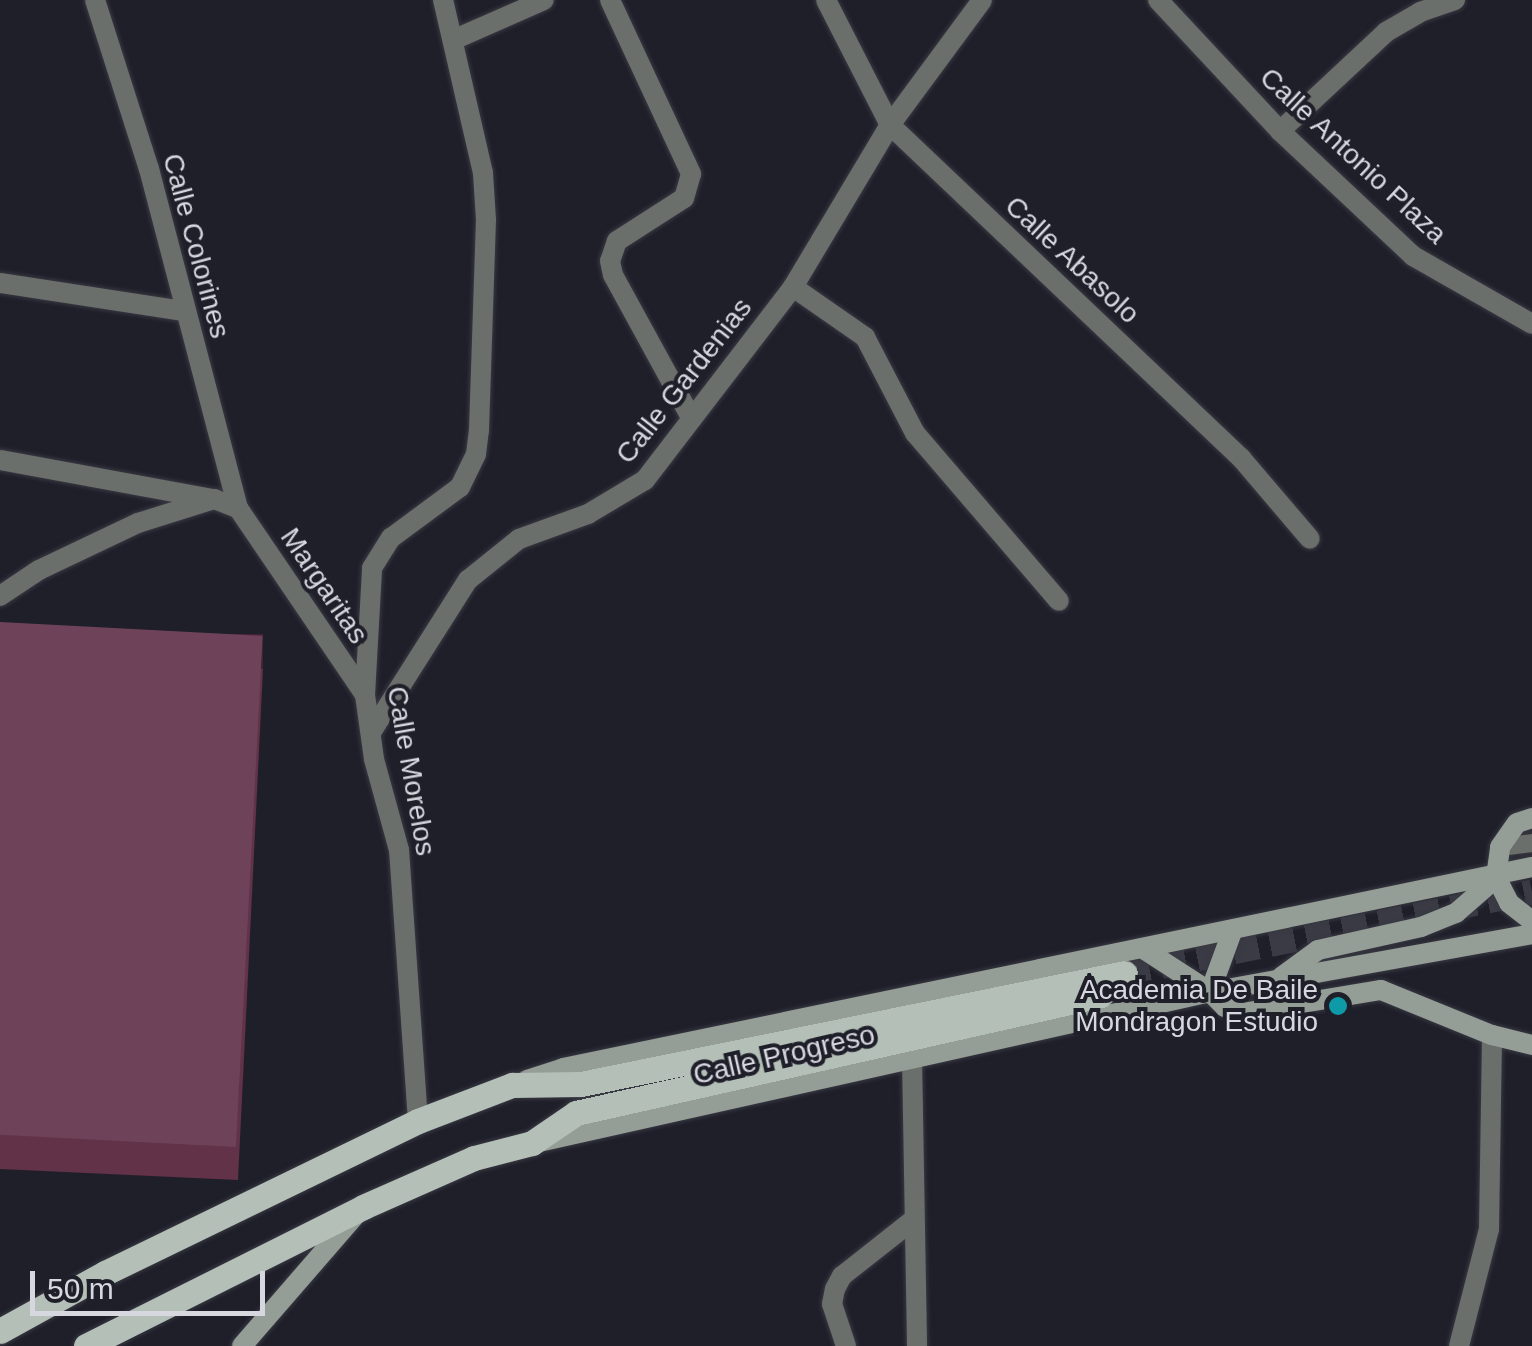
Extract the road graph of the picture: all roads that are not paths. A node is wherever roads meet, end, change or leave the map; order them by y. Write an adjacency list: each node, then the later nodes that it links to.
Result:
1 (95, 0): 14 (street, Calle Colorines)
2 (444, 0): 9 (street, Calle Morelos)
3 (544, 0): 9 (street)
4 (610, 0): 16 (street)
5 (826, 0): 10 (street, Calle Abasolo)
6 (982, 0): 10 (street, Calle Gardenias)
7 (1158, 0): 11 (street, Calle Antonio Plaza)
8 (1455, 0): 11 (street)
9 (453, 40): 23 (street, Calle Morelos)
10 (890, 125): 13 (street, Calle Gardenias); 20 (street, Calle Abasolo)
11 (1280, 132): 15 (street, Calle Antonio Plaza)
12 (0, 283): 14 (street)
13 (794, 286): 16 (street, Calle Gardenias); 22 (street)
14 (184, 311): 19 (street, Calle Colorines)
15 (1532, 324)
16 (692, 418): 24 (street, Calle Gardenias)
17 (0, 460): 18 (street)
18 (214, 500): 19 (street); 21 (street)
19 (238, 508): 23 (street, Margaritas)
20 (1310, 539)
21 (0, 596)
22 (1059, 601)
23 (365, 695): 24 (street, Calle Morelos)
24 (372, 732): 40 (street, Calle Morelos)
25 (1532, 818): 27 (main road)
26 (1532, 842): 27 (lane)
27 (1500, 847): 29 (main road)
28 (1532, 867): 29 (main road, Calle Progreso)
29 (1496, 878): 30 (main road); 31 (main road, Calle Progreso); 34 (main road)
30 (1532, 920)
31 (1232, 932): 33 (main road, Calle Progreso); 35 (main road)
32 (1532, 934): 34 (main road, Calle Progreso)
33 (1142, 948): 35 (main road); 39 (main road, Calle Progreso)
34 (1278, 980): 35 (main road, Calle Progreso)
35 (1210, 992): 36 (main road); 38 (main road, Calle Progreso)
36 (1492, 1035): 37 (main road); 49 (street)
37 (1532, 1044)
38 (912, 1057): 41 (main road, Calle Progreso); 43 (street)
39 (512, 1084): 40 (main road, Calle Progreso); 41 (main road)
40 (418, 1121): 44 (main road, Calle Progreso)
41 (532, 1143): 42 (main road, Calle Progreso)
42 (363, 1207): 45 (main road, Calle Progreso); 46 (main road)
43 (912, 1221): 47 (street); 48 (street)
44 (0, 1331)
45 (86, 1346)
46 (242, 1346)
47 (846, 1346)
48 (917, 1346)
49 (1459, 1346)

